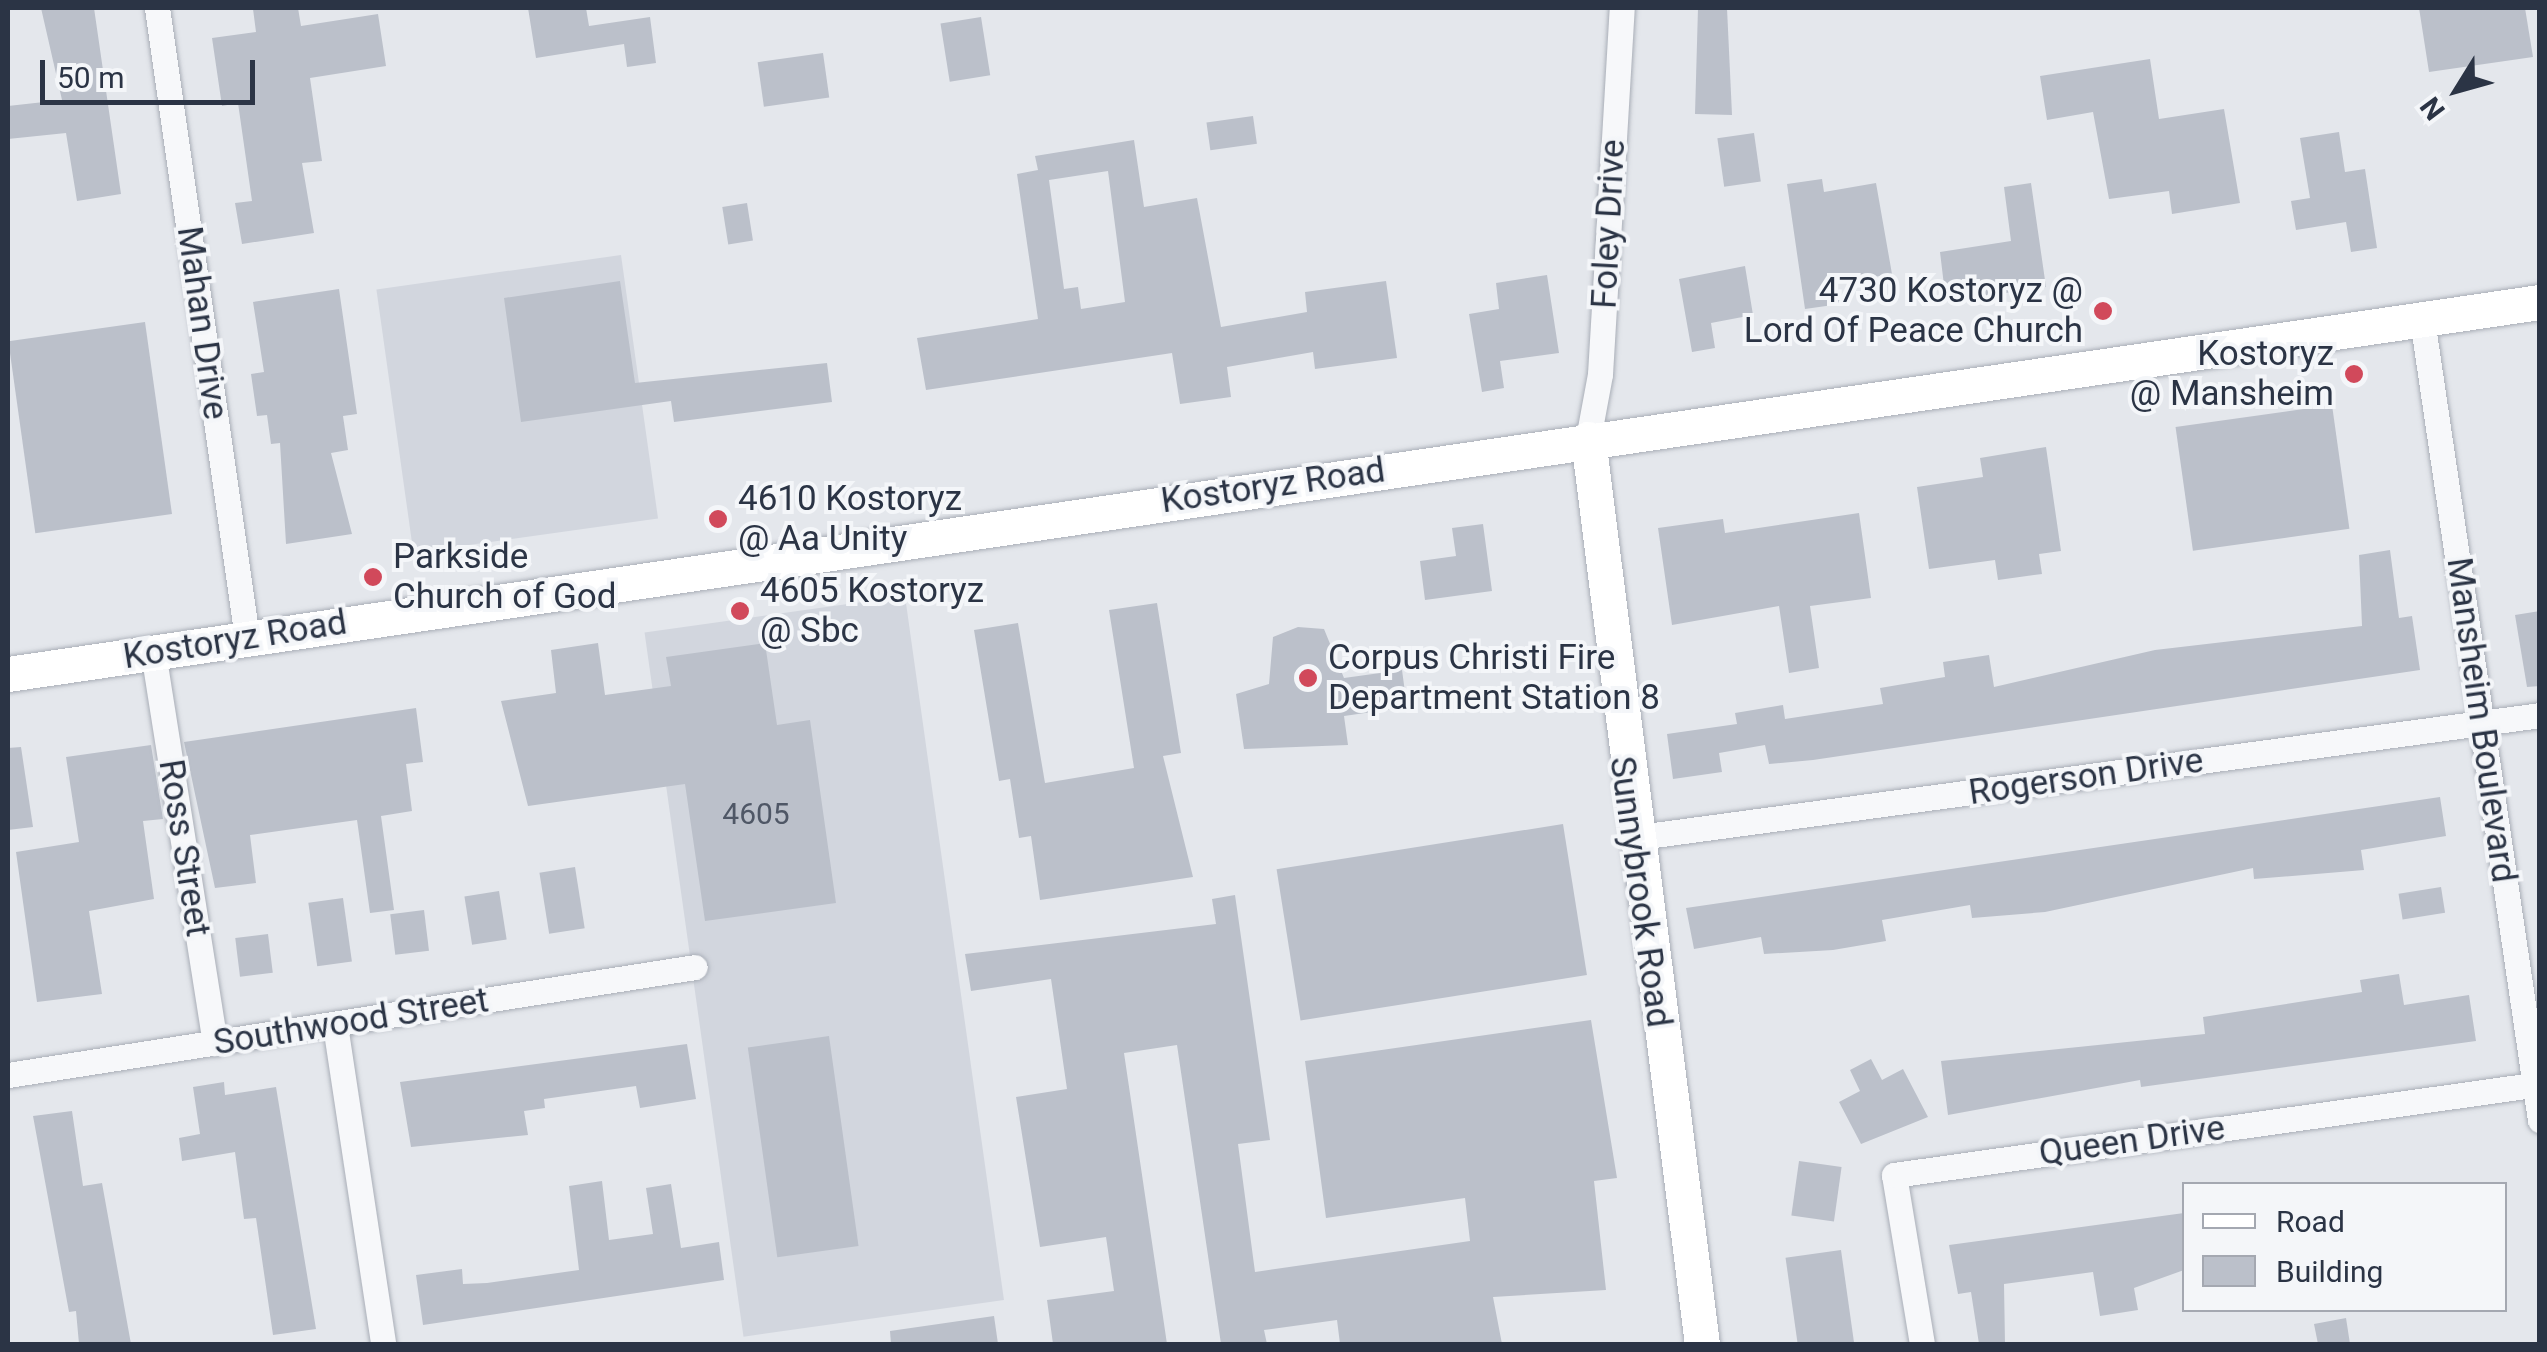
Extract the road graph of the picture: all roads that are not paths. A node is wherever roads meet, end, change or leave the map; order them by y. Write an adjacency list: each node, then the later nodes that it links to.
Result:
1 (157, 8): 6 (street, Mahan Drive)
2 (1622, 8): 5 (street, Foley Drive)
3 (2540, 302): 4 (main road, Kostoryz Road)
4 (2422, 319): 5 (main road, Kostoryz Road); 10 (street, Mansheim Boulevard)
5 (1588, 439): 6 (main road, Kostoryz Road); 11 (main road, Sunnybrook Road)
6 (247, 638): 7 (main road, Kostoryz Road)
7 (153, 652): 8 (main road, Kostoryz Road); 14 (street, Ross Street)
8 (8, 674)
9 (2540, 716): 10 (street, Rogerson Drive)
10 (2481, 724): 11 (street, Rogerson Drive); 16 (street, Mansheim Boulevard)
11 (1632, 838): 19 (main road, Sunnybrook Road)
12 (695, 967): 13 (street, Southwood Street)
13 (335, 1025): 14 (street, Southwood Street); 18 (street)
14 (215, 1043): 15 (street, Southwood Street)
15 (8, 1074)
16 (2537, 1084): 17 (street, Mansheim Boulevard); 20 (street, Queen Drive)
17 (2540, 1120)
18 (383, 1344)
19 (1702, 1344)
20 (1922, 1344)

